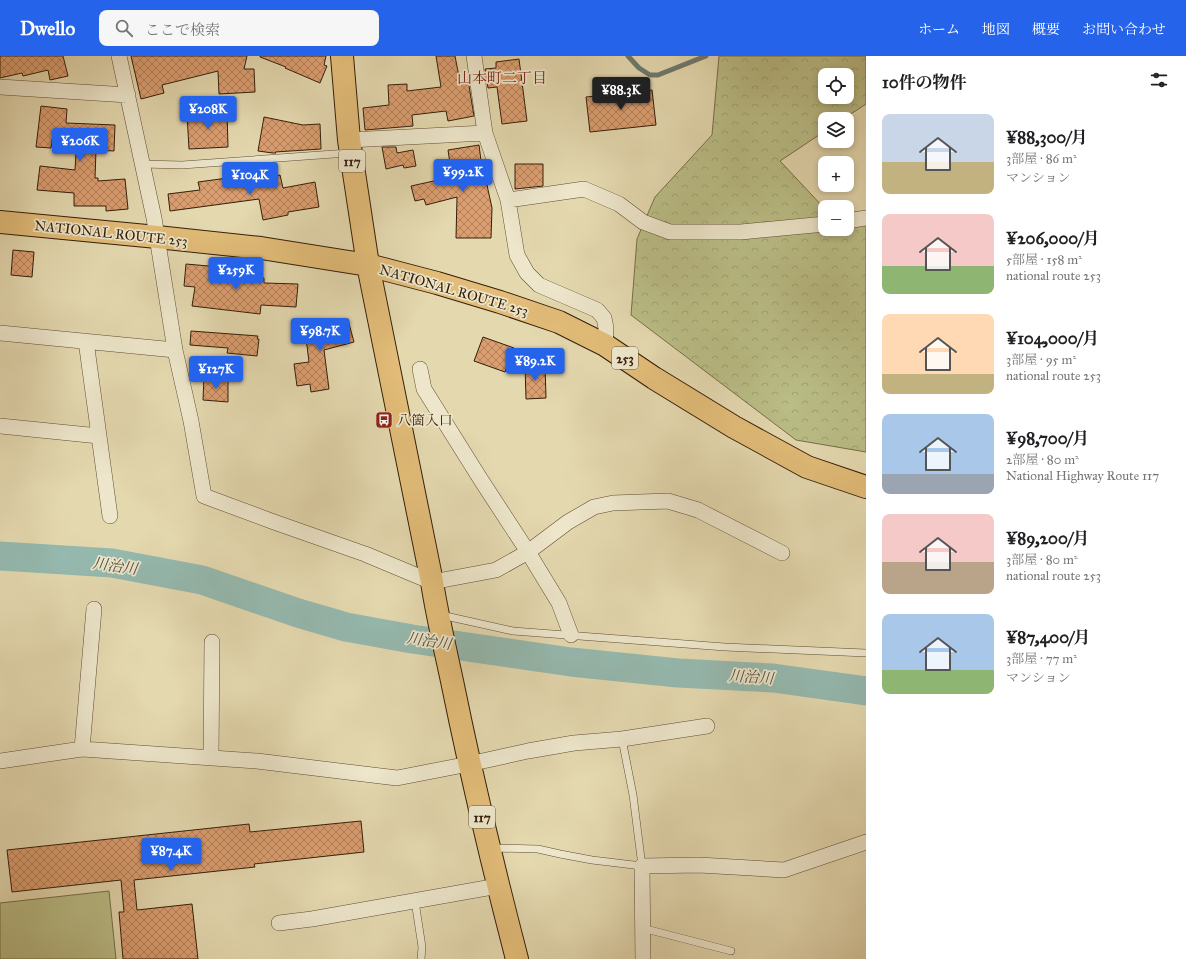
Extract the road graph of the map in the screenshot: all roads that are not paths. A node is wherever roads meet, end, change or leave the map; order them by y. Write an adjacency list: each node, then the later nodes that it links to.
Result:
1 (119, 56): 5 (street)
2 (342, 56): 7 (highway, 117)
3 (474, 56): 6 (street)
4 (0, 87): 5 (street)
5 (128, 95): 8 (street)
6 (485, 133): 7 (street); 9 (street)
7 (350, 147): 8 (lane); 15 (highway, 117)
8 (142, 164): 14 (street)
9 (508, 200): 13 (street); 18 (street)
10 (866, 218): 11 (street)
11 (854, 220)
12 (0, 222): 14 (highway, NATIONAL ROUTE 253 / 253)
13 (818, 225)
14 (157, 237): 15 (highway, NATIONAL ROUTE 253 / 253); 19 (street)
15 (368, 266): 18 (highway, NATIONAL ROUTE 253 / 253); 27 (highway, 117)
16 (0, 333): 17 (street)
17 (86, 341): 19 (street); 22 (street)
18 (605, 345): 23 (highway, NATIONAL ROUTE 253 / 253)
19 (175, 350): 27 (street)
20 (420, 369): 25 (street)
21 (0, 426): 22 (street)
22 (99, 436): 24 (street)
23 (866, 487)
24 (110, 516)
25 (528, 552): 26 (street); 27 (street); 30 (street)
26 (782, 553)
27 (432, 582): 29 (highway, 117)
28 (94, 609): 35 (street)
29 (437, 614): 30 (lane); 38 (highway, 117)
30 (571, 635): 32 (lane)
31 (212, 642): 36 (street)
32 (866, 653)
33 (707, 726): 34 (street)
34 (622, 739): 38 (street); 41 (lane)
35 (82, 749): 36 (street); 37 (street)
36 (211, 758): 38 (street)
37 (0, 761)
38 (469, 764): 40 (highway, 117)
39 (866, 842): 41 (street)
40 (489, 848): 41 (lane); 42 (highway, 117)
41 (642, 866): 45 (street)
42 (498, 886): 43 (street); 48 (highway, 117)
43 (415, 901): 44 (street); 47 (lane)
44 (279, 923)
45 (642, 928): 46 (lane); 49 (street)
46 (730, 951)
47 (421, 959)
48 (517, 959)
49 (643, 959)

